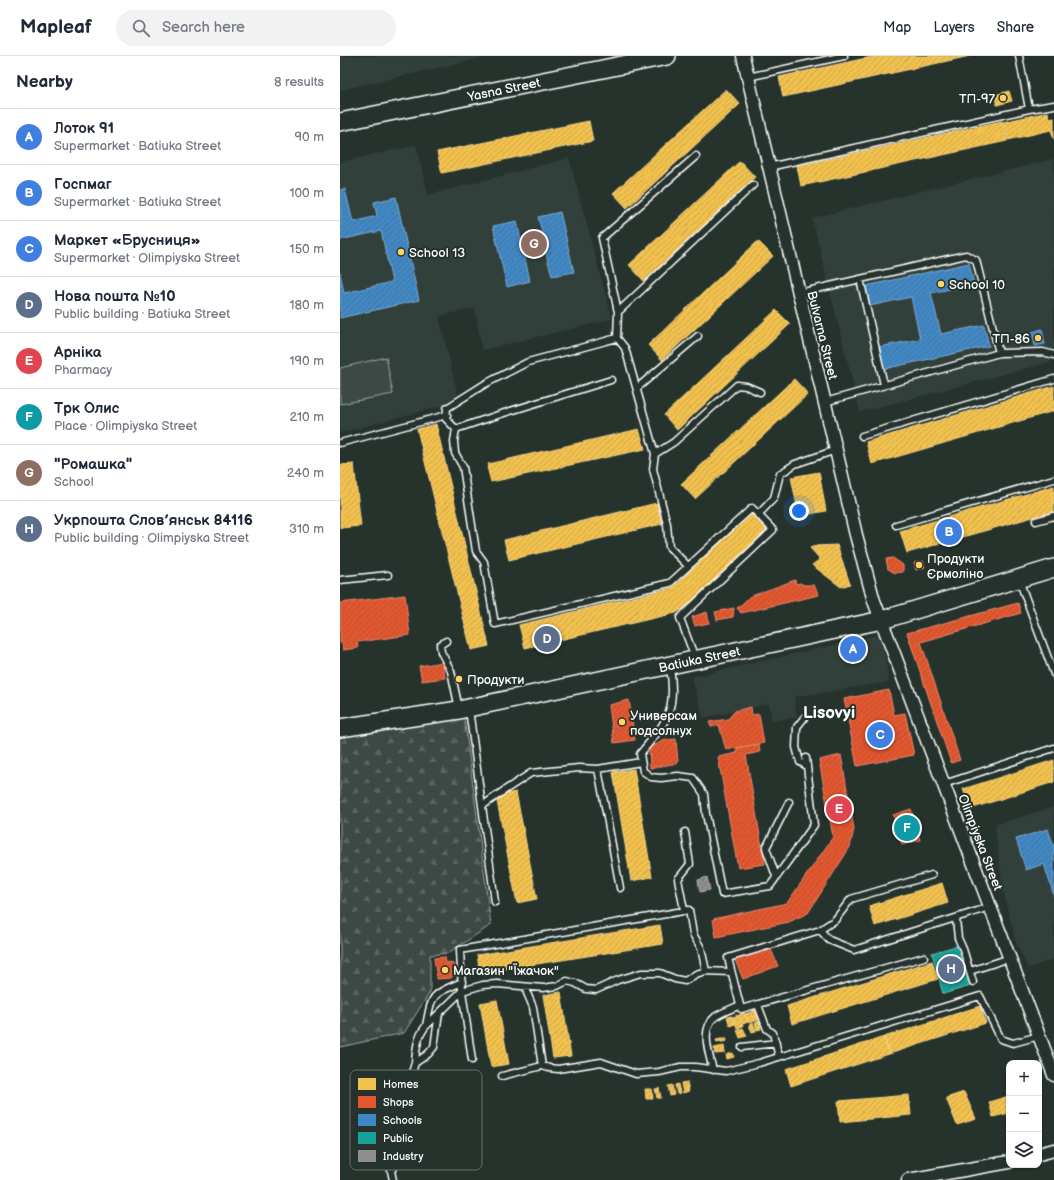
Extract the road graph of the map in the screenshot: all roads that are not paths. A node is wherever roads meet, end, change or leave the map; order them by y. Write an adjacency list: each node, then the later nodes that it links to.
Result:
1 (667, 56): 5 (street, Yasna Street)
2 (743, 56): 6 (street, Bulvarna Street)
3 (844, 56): 6 (lane)
4 (1019, 56): 8 (lane)
5 (643, 59): 9 (street, Yasna Street)
6 (748, 77): 11 (street, Bulvarna Street)
7 (1054, 105): 8 (lane)
8 (1029, 109): 11 (lane)
9 (340, 122)
10 (696, 156): 15 (lane)
11 (769, 167): 14 (street, Bulvarna Street)
12 (753, 184): 15 (lane)
13 (860, 279): 14 (lane); 18 (lane); 22 (lane)
14 (798, 293): 25 (street, Bulvarna Street)
15 (618, 312): 17 (lane)
16 (698, 336): 23 (lane)
17 (617, 338): 23 (lane); 26 (lane)
18 (999, 353): 19 (lane); 22 (lane)
19 (1054, 355)
20 (1054, 379): 28 (lane)
21 (611, 380): 27 (lane)
22 (884, 385): 25 (lane)
23 (637, 388): 31 (lane)
24 (760, 392): 31 (lane)
25 (825, 402): 30 (street, Bulvarna Street)
26 (446, 415): 27 (lane); 29 (lane)
27 (456, 429): 37 (lane)
28 (862, 436)
29 (340, 443)
30 (836, 450): 33 (lane); 42 (street, Bulvarna Street)
31 (655, 454): 37 (lane)
32 (1054, 479): 36 (lane)
33 (758, 515): 37 (lane); 44 (lane)
34 (1054, 516): 35 (lane)
35 (1036, 521)
36 (896, 525)
37 (688, 566)
38 (1054, 568): 40 (street, Batiuka Street)
39 (388, 576): 41 (lane)
40 (1019, 578): 42 (street, Batiuka Street); 46 (lane)
41 (340, 580)
42 (882, 620): 44 (street, Batiuka Street); 55 (street, Olimpiyska Street)
43 (446, 641): 47 (lane)
44 (696, 659): 45 (street, Batiuka Street)
45 (670, 665): 47 (street, Batiuka Street); 52 (lane)
46 (1054, 674)
47 (464, 709): 49 (street, Batiuka Street); 57 (lane)
48 (804, 718): 53 (lane)
49 (340, 728)
50 (1054, 748): 55 (lane)
51 (806, 758): 53 (lane)
52 (641, 762): 54 (lane); 60 (lane)
53 (807, 766): 60 (lane)
54 (598, 769): 57 (lane); 61 (lane)
55 (944, 784): 63 (street, Olimpiyska Street)
56 (789, 802): 60 (lane)
57 (482, 806): 62 (lane)
58 (686, 832): 64 (lane)
59 (932, 875): 66 (lane)
60 (776, 876)
61 (620, 888)
62 (495, 902)
63 (990, 907): 65 (lane); 68 (street, Olimpiyska Street)
64 (684, 910): 69 (lane); 72 (lane)
65 (956, 919): 66 (lane); 70 (lane)
66 (820, 930): 71 (lane)
67 (924, 957): 76 (lane)
68 (1010, 958): 70 (lane); 80 (street, Olimpiyska Street)
69 (706, 971): 71 (lane); 74 (lane)
70 (970, 971): 73 (lane)
71 (730, 972): 77 (lane)
72 (462, 982): 75 (lane); 79 (lane)
73 (973, 982)
74 (527, 987): 75 (lane); 86 (lane)
75 (462, 991): 78 (lane); 84 (lane)
76 (758, 1005): 77 (lane); 81 (lane)
77 (740, 1006): 88 (lane)
78 (439, 1013): 79 (lane); 85 (lane)
79 (426, 1026): 85 (lane)
80 (1039, 1036): 83 (lane); 89 (street, Olimpiyska Street)
81 (776, 1043): 82 (lane); 83 (lane)
82 (742, 1047)
83 (779, 1057): 88 (lane)
84 (472, 1060)
85 (415, 1063): 87 (lane)
86 (542, 1066): 88 (lane); 90 (lane)
87 (413, 1070)
88 (713, 1070)
89 (1054, 1075)
90 (502, 1076)
91 (1054, 1150): 92 (street)
92 (1042, 1153)
93 (1006, 1163): 96 (street)
94 (392, 1170): 95 (lane)
95 (393, 1180)
96 (908, 1180)

